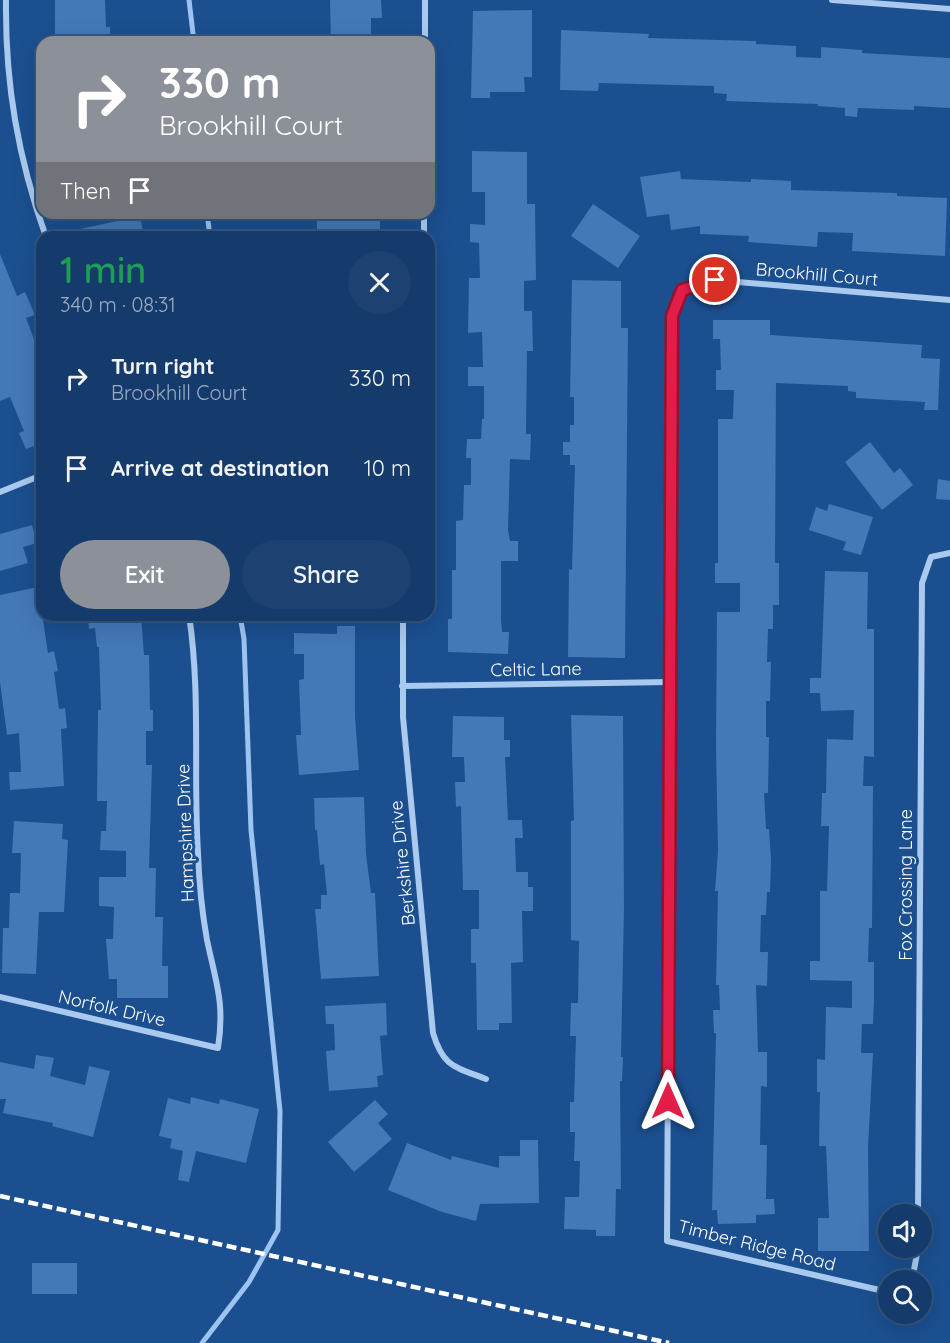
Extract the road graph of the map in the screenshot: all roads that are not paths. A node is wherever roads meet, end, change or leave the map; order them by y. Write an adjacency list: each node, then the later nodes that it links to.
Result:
1 (6, 0): 6 (street)
2 (425, 0): 5 (street)
3 (832, 0): 4 (street)
4 (950, 9)
5 (425, 36)
6 (36, 205)
7 (682, 290): 8 (street, Brookhill Court); 14 (street, Timber Ridge Road)
8 (950, 300)
9 (36, 477): 10 (street)
10 (0, 492)
11 (950, 553): 19 (street, Fox Crossing Lane)
12 (190, 621): 17 (street, Hampshire Drive)
13 (403, 621): 15 (street, Berkshire Drive)
14 (671, 682): 15 (street, Celtic Lane); 20 (street, Timber Ridge Road)
15 (402, 686): 18 (street, Berkshire Drive)
16 (0, 997): 17 (street, Norfolk Drive)
17 (218, 1048)
18 (486, 1079)
19 (918, 1204)
20 (878, 1290)

